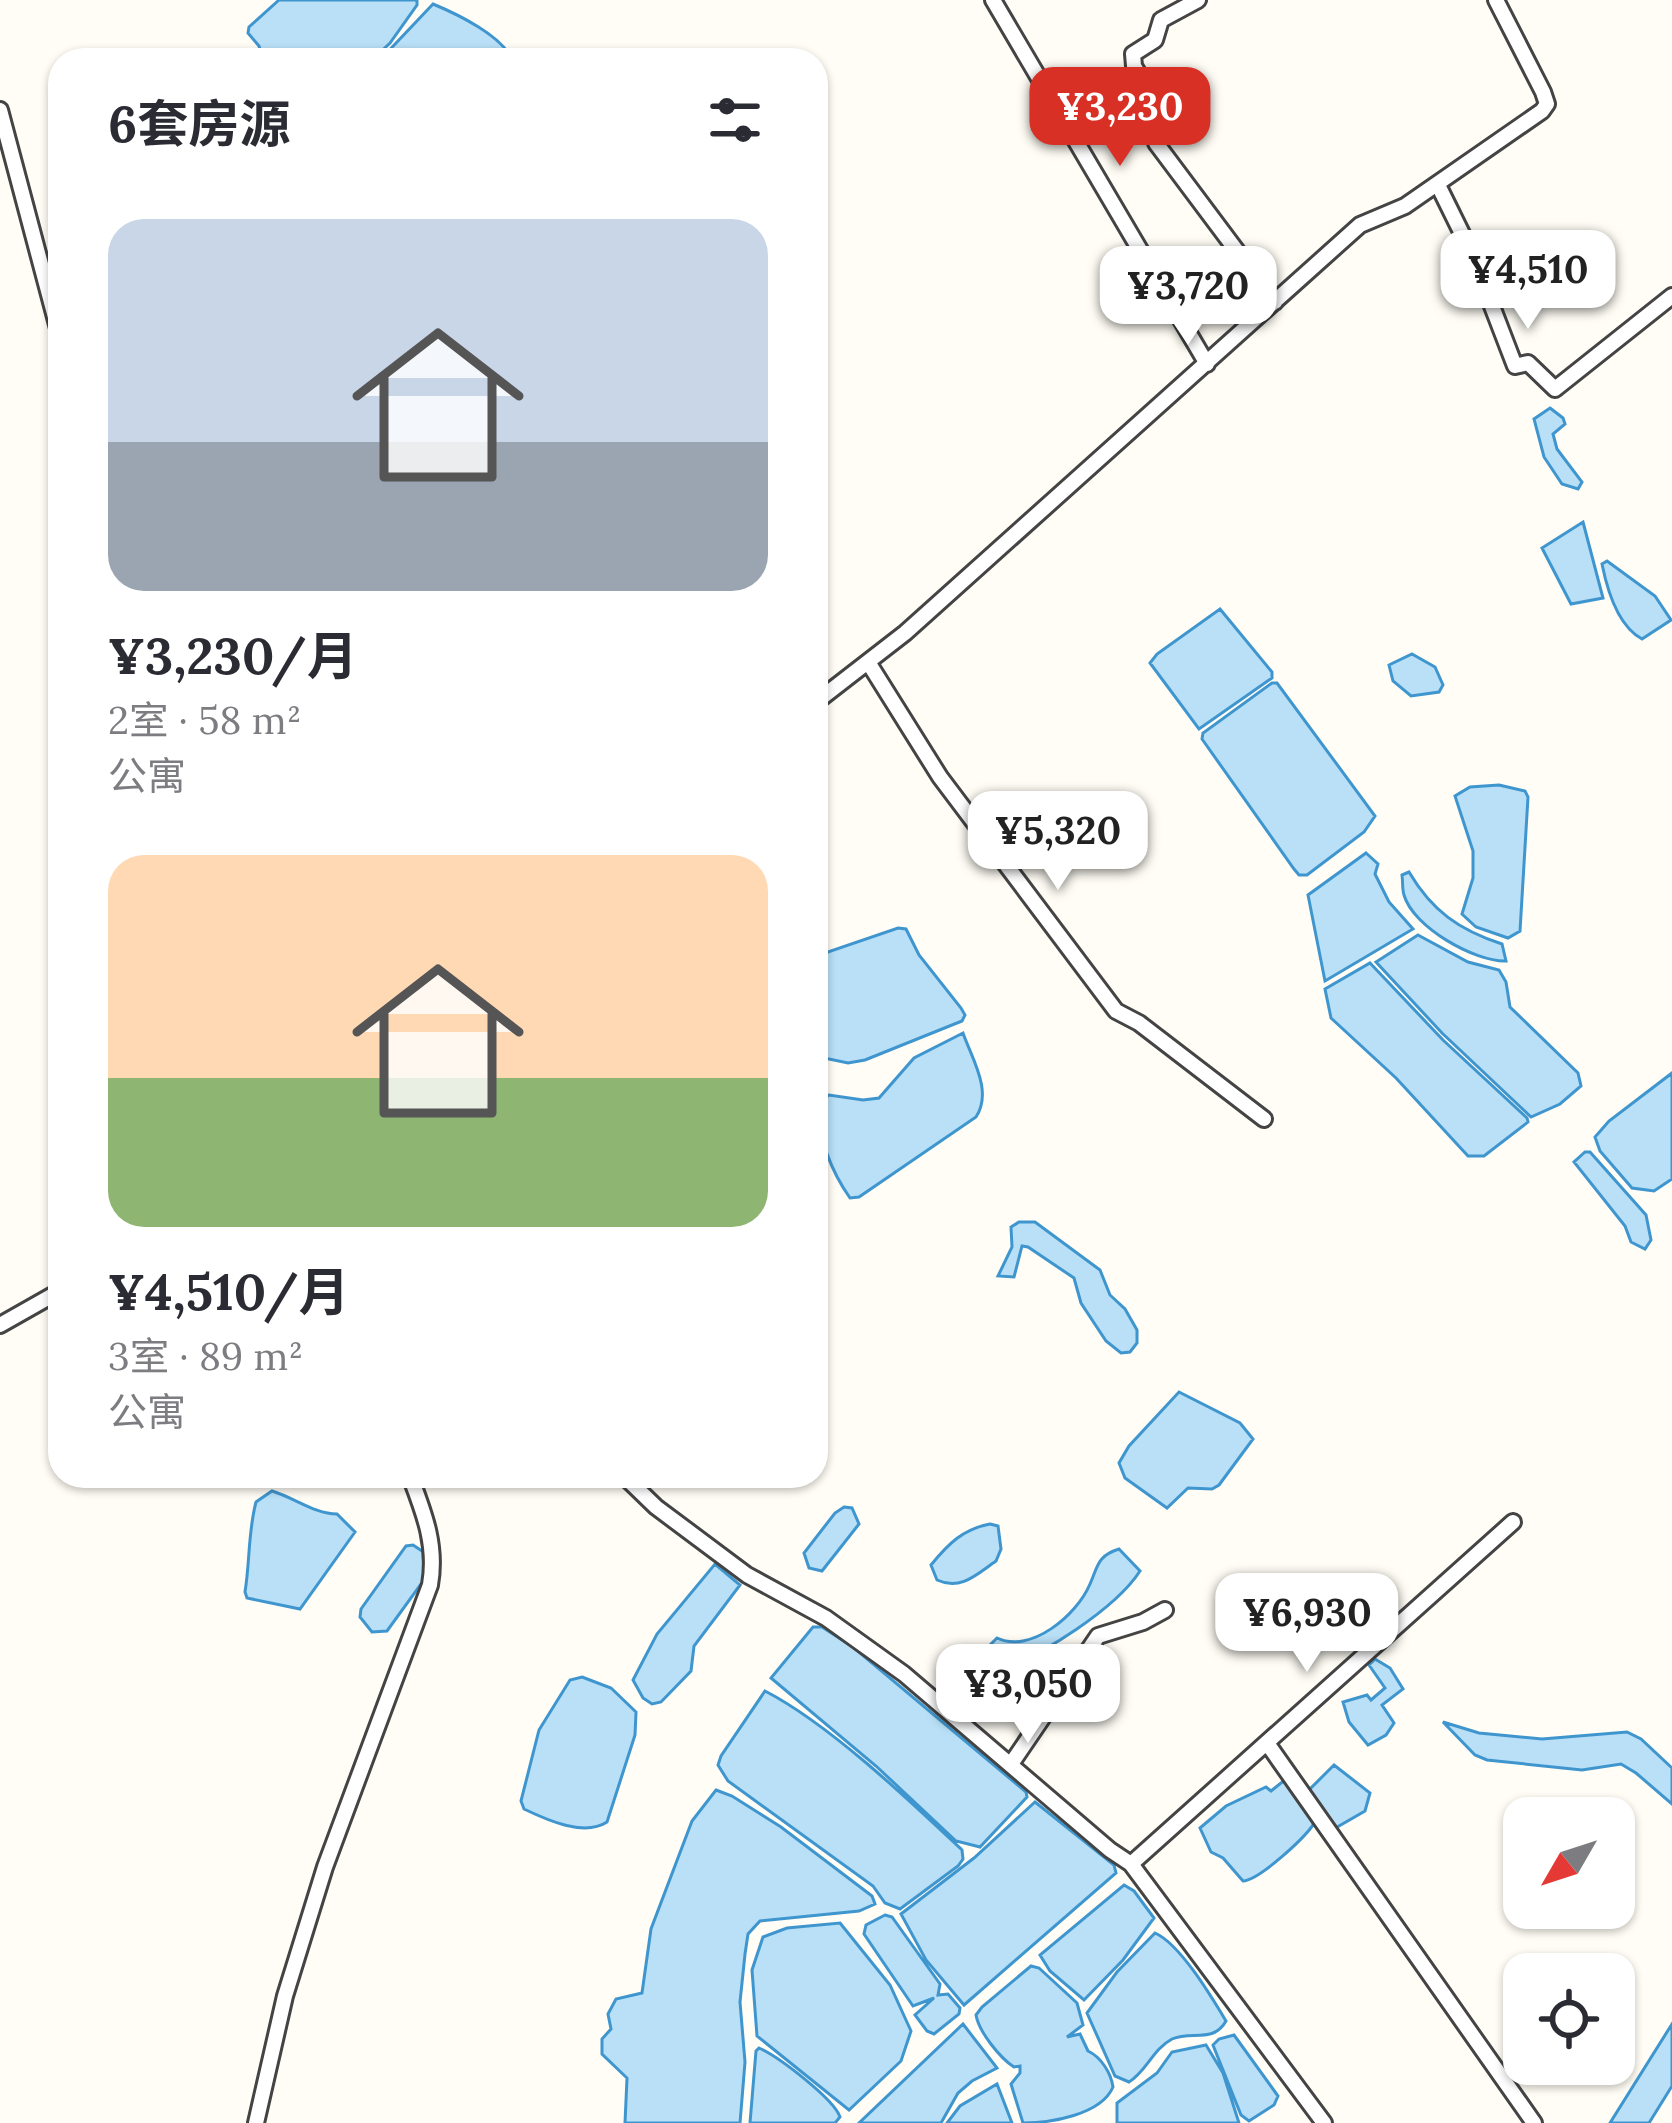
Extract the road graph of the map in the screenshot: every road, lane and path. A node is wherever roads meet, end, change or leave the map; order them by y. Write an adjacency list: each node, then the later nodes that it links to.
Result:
1 (993, 0): 9 (street)
2 (1198, 0): 8 (street)
3 (1496, 0): 5 (street)
4 (0, 110): 6 (street)
5 (1438, 185): 7 (street); 8 (street)
6 (48, 291)
7 (1672, 296)
8 (1275, 302): 9 (street)
9 (1207, 364): 10 (street)
10 (868, 662): 11 (street); 12 (street)
11 (828, 693)
12 (1264, 1120)
13 (48, 1298): 14 (street)
14 (0, 1324)
15 (414, 1488): 22 (street)
16 (636, 1488): 20 (street)
17 (1514, 1522): 19 (street)
18 (1165, 1610): 20 (street)
19 (1267, 1743): 21 (street); 24 (street)
20 (1011, 1764): 21 (street)
21 (1131, 1864): 23 (street)
22 (256, 2123)
23 (1324, 2123)
24 (1534, 2123)

